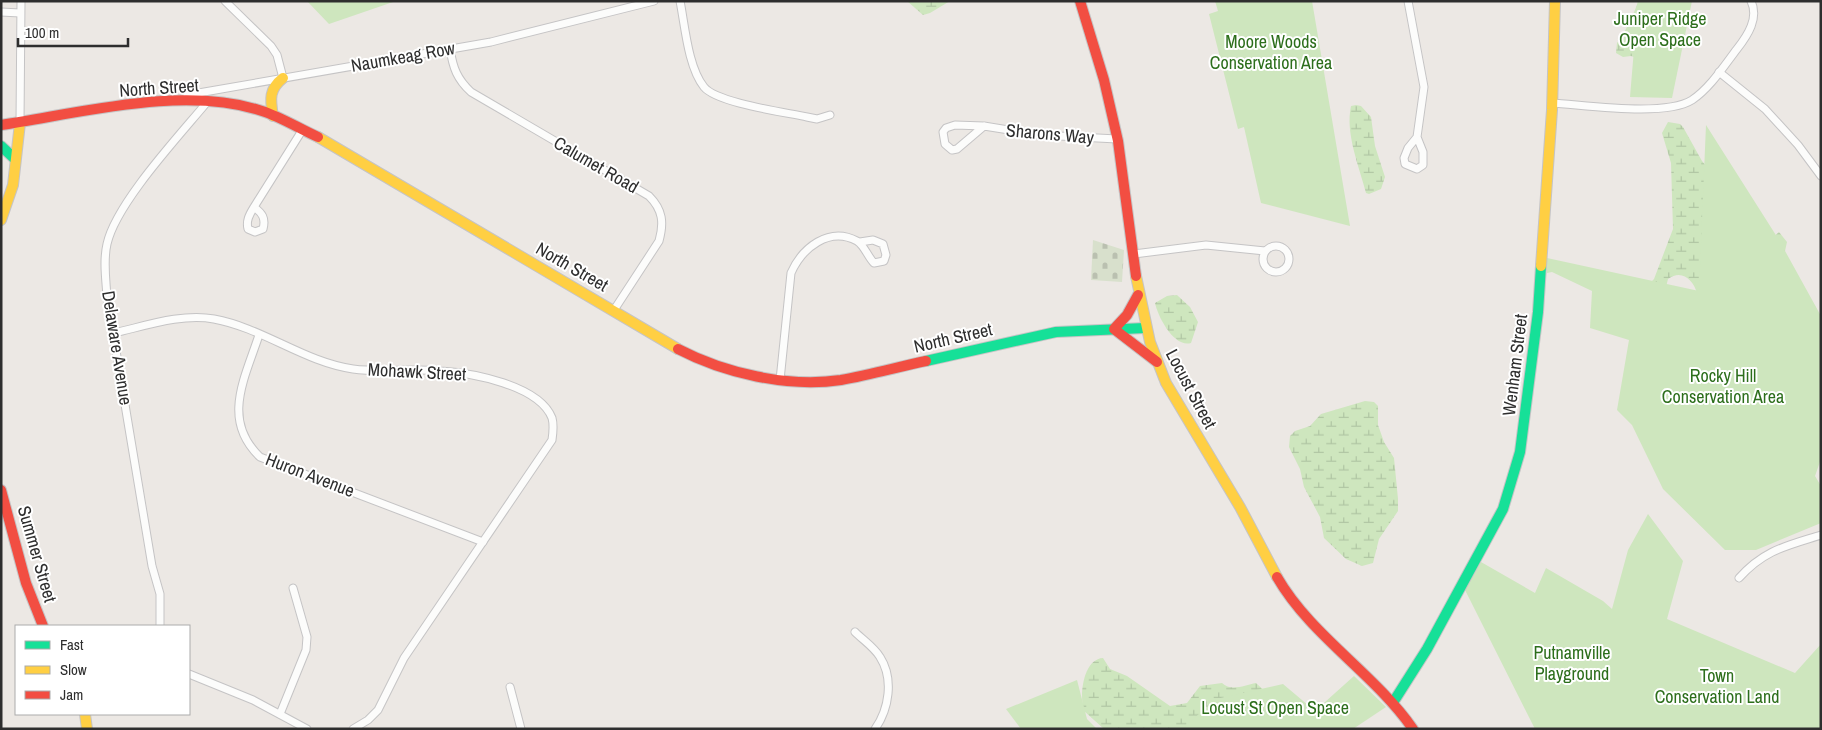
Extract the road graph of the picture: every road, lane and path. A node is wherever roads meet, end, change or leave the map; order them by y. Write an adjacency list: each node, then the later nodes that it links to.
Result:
1 (21, 1): 10 (street)
2 (225, 1): 13 (street)
3 (654, 1): 11 (street, Naumkeag Row)
4 (680, 1): 17 (street)
5 (1080, 1): 24 (street, Locust Street)
6 (1408, 1): 23 (street)
7 (1555, 1): 16 (street, Wenham Street)
8 (1750, 1): 12 (street)
9 (1, 12): 10 (street)
10 (20, 13): 19 (street)
11 (450, 49): 13 (street, Naumkeag Row); 34 (street, Calumet Road)
12 (1719, 72): 16 (street); 27 (street)
13 (283, 78): 15 (street, Naumkeag Row); 18 (street)
14 (208, 101): 15 (street, North Street); 18 (street, North Street); 37 (street, Delaware Avenue)
15 (150, 102): 19 (street, North Street)
16 (1552, 104): 51 (street, Wenham Street)
17 (830, 115)
18 (272, 116): 22 (street, North Street)
19 (20, 123): 20 (street, North Street); 26 (street)
20 (1, 125)
21 (984, 126): 21 (street, Sharons Way); 24 (street, Sharons Way)
22 (303, 129): 28 (street); 34 (street, North Street)
23 (1417, 137)
24 (1117, 139): 32 (street, Locust Street)
25 (1, 146): 26 (street)
26 (15, 158): 29 (street)
27 (1821, 176)
28 (254, 207)
29 (1, 220)
30 (860, 242): 40 (street)
31 (1264, 251): 32 (street)
32 (1134, 254): 33 (street, Locust Street)
33 (1138, 295): 35 (street, Locust Street); 36 (street)
34 (614, 310): 40 (street, North Street)
35 (1145, 328): 36 (street, North Street); 39 (street, Locust Street)
36 (1114, 329): 39 (street); 40 (street, North Street)
37 (114, 333): 38 (street, Mohawk Street); 47 (street, Delaware Avenue)
38 (259, 335): 43 (street, Huron Avenue); 43 (street, Mohawk Street)
39 (1156, 362): 51 (street, Locust Street)
40 (780, 380)
41 (1, 490): 46 (street, Summer Street)
42 (1821, 534): 44 (street)
43 (483, 542): 56 (street, Mohawk Street)
44 (1739, 578)
45 (293, 588): 52 (street)
46 (42, 625)
47 (160, 625)
48 (855, 632): 58 (street)
49 (190, 674): 52 (street)
50 (510, 687): 57 (street)
51 (1394, 701): 59 (street, Locust Street)
52 (280, 714): 55 (street)
53 (85, 715): 54 (street)
54 (87, 729)
55 (307, 729)
56 (353, 729)
57 (520, 729)
58 (875, 729)
59 (1413, 729)

